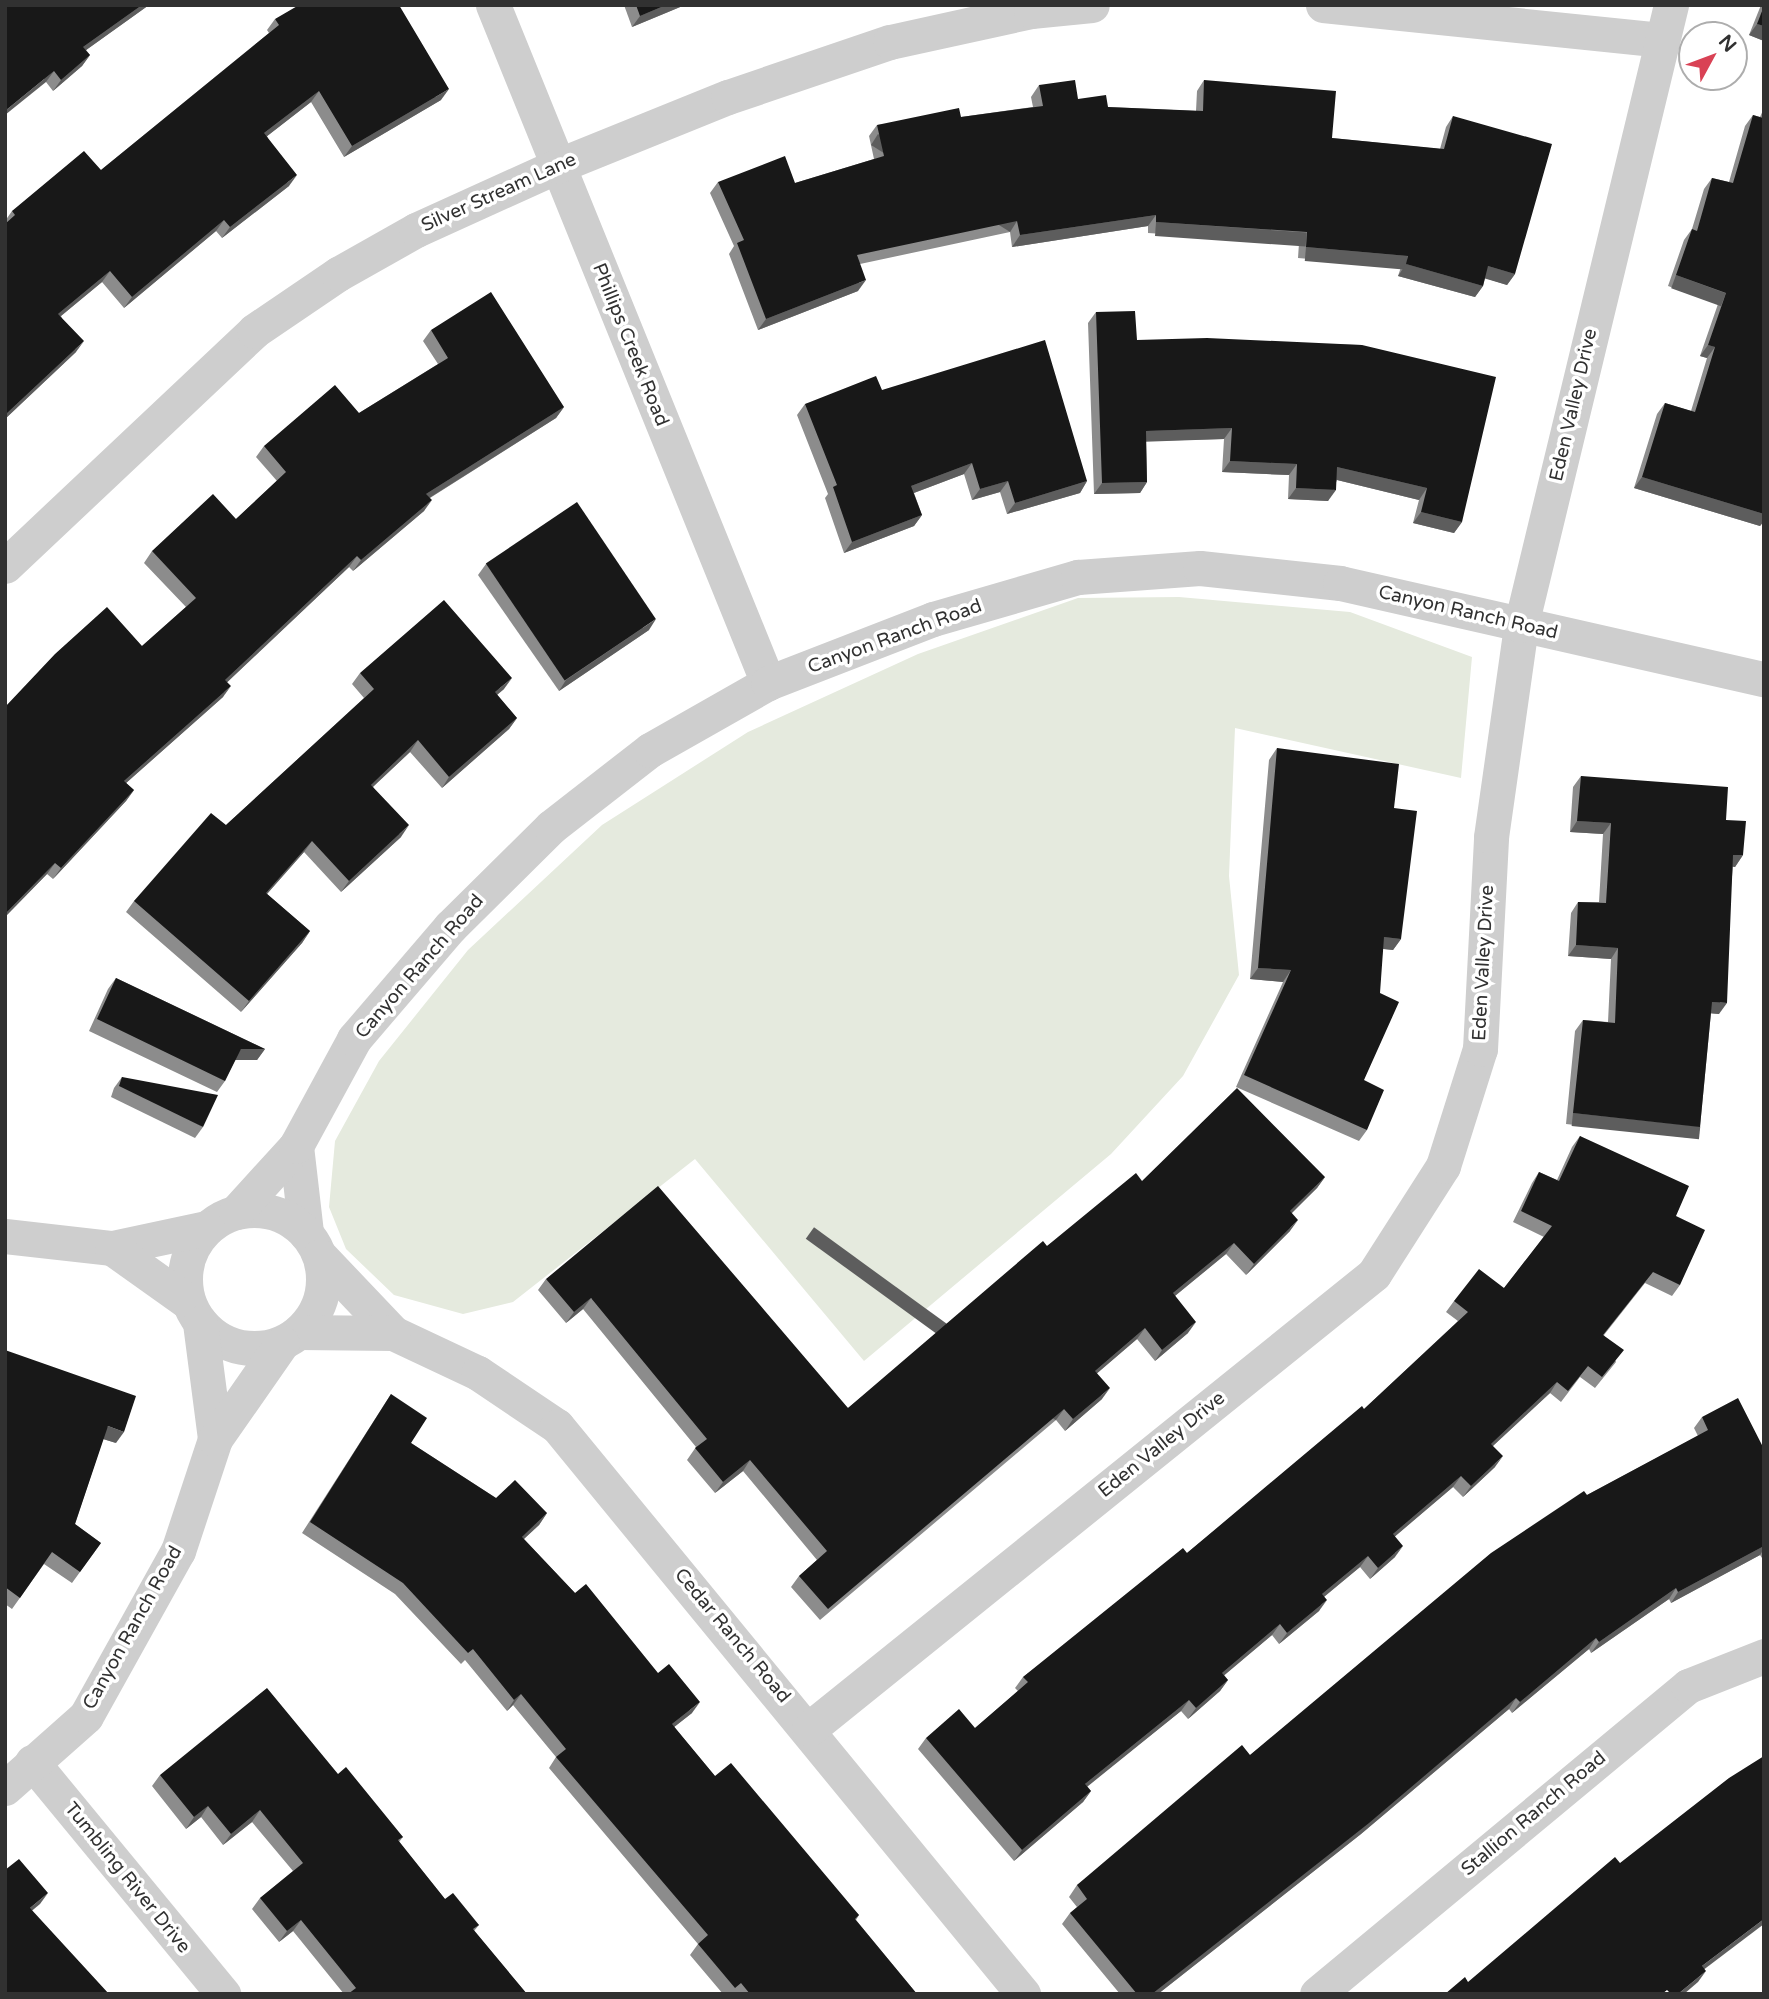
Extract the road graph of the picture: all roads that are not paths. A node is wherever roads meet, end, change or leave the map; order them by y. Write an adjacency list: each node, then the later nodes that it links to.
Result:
1 (493, 5): 6 (street, Phillips Creek Road)
2 (1092, 5): 6 (street, Silver Stream Lane)
3 (1323, 5): 5 (street)
4 (1671, 5): 5 (street, Eden Valley Drive)
5 (1661, 40): 8 (street, Eden Valley Drive)
6 (557, 166): 7 (street, Silver Stream Lane); 10 (street, Phillips Creek Road)
7 (5, 566)
8 (1521, 625): 9 (street, Canyon Ranch Road); 10 (street, Canyon Ranch Road); 21 (street, Eden Valley Drive)
9 (1764, 679)
10 (768, 683): 11 (street, Canyon Ranch Road)
11 (296, 1146): 12 (street, Canyon Ranch Road); 14 (street)
12 (222, 1220): 14 (street); 15 (street); 16 (street)
13 (5, 1236): 15 (street)
14 (313, 1245): 17 (street, Cedar Ranch Road); 18 (street)
15 (112, 1248): 16 (street)
16 (194, 1312): 18 (street); 19 (street, Canyon Ranch Road)
17 (393, 1333): 18 (street, Cedar Ranch Road); 21 (street, Cedar Ranch Road)
18 (291, 1338): 19 (street, Canyon Ranch Road)
19 (215, 1438): 22 (street, Canyon Ranch Road)
20 (1764, 1656): 26 (street, Stallion Ranch Road)
21 (809, 1729): 25 (street, Cedar Ranch Road)
22 (32, 1762): 23 (street, Canyon Ranch Road); 24 (street, Tumbling River Drive)
23 (5, 1788)
24 (223, 1994)
25 (1023, 1994)
26 (1317, 1994)

